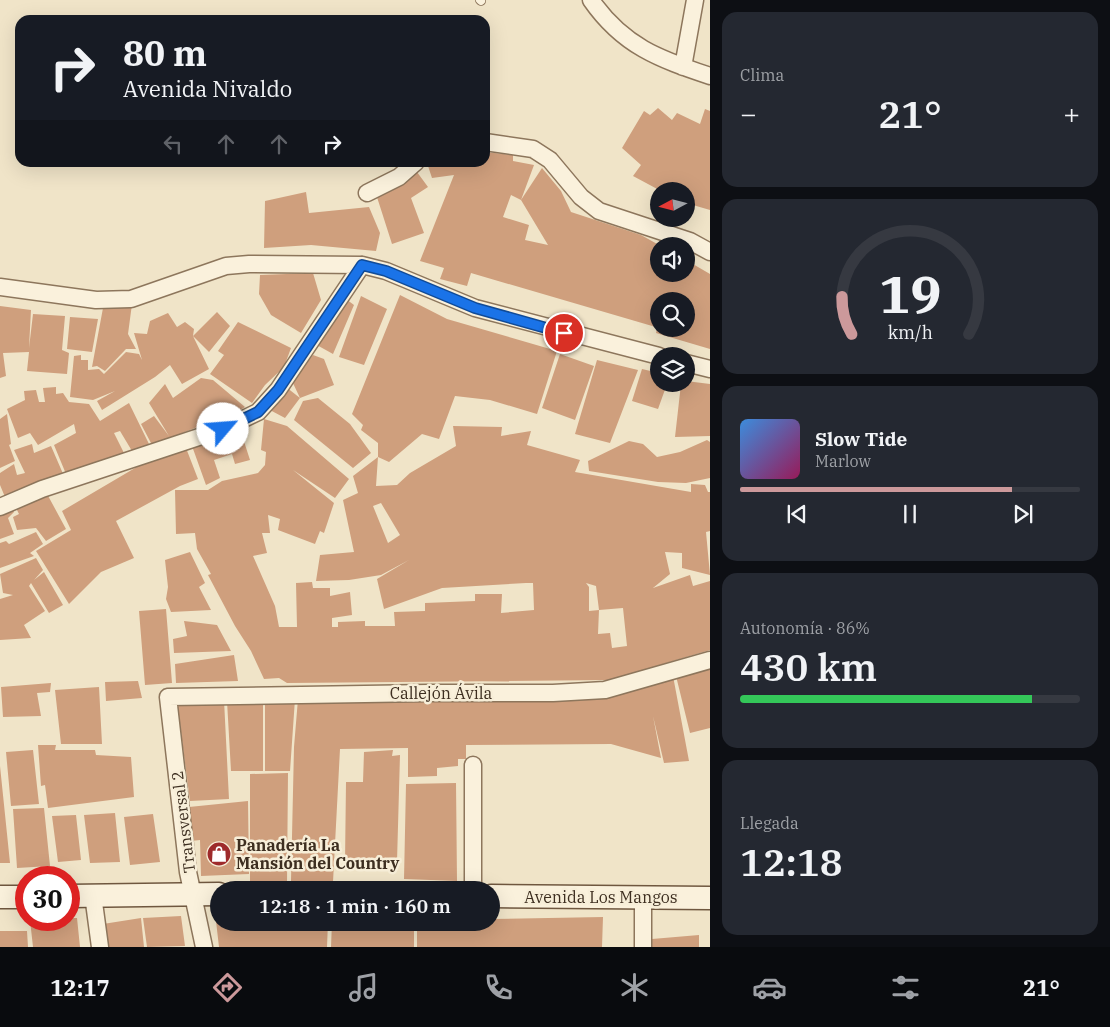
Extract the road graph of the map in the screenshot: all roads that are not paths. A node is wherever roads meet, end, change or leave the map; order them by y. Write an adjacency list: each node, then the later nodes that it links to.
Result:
1 (591, 0): 3 (street)
2 (695, 0): 3 (street)
3 (683, 67): 4 (street)
4 (710, 76)
5 (490, 143): 8 (street)
6 (410, 167): 7 (street)
7 (368, 193)
8 (710, 252)
9 (362, 265): 10 (street); 11 (street); 14 (street)
10 (0, 287)
11 (650, 354)
12 (695, 365): 13 (street)
13 (710, 369)
14 (0, 507)
15 (710, 660): 16 (street, Callejón Ávila)
16 (168, 696): 19 (street, Transversal 2)
17 (473, 765): 18 (street)
18 (473, 881)
19 (193, 894): 20 (street); 21 (street); 29 (street, Transversal 2)
20 (210, 894)
21 (94, 895): 22 (street); 28 (street)
22 (80, 896)
23 (500, 896): 26 (street, Avenida Los Mangos)
24 (0, 897): 25 (street)
25 (15, 897)
26 (643, 897): 27 (street, Avenida Los Mangos); 30 (street)
27 (710, 898)
28 (100, 947)
29 (204, 947)
30 (643, 947)

